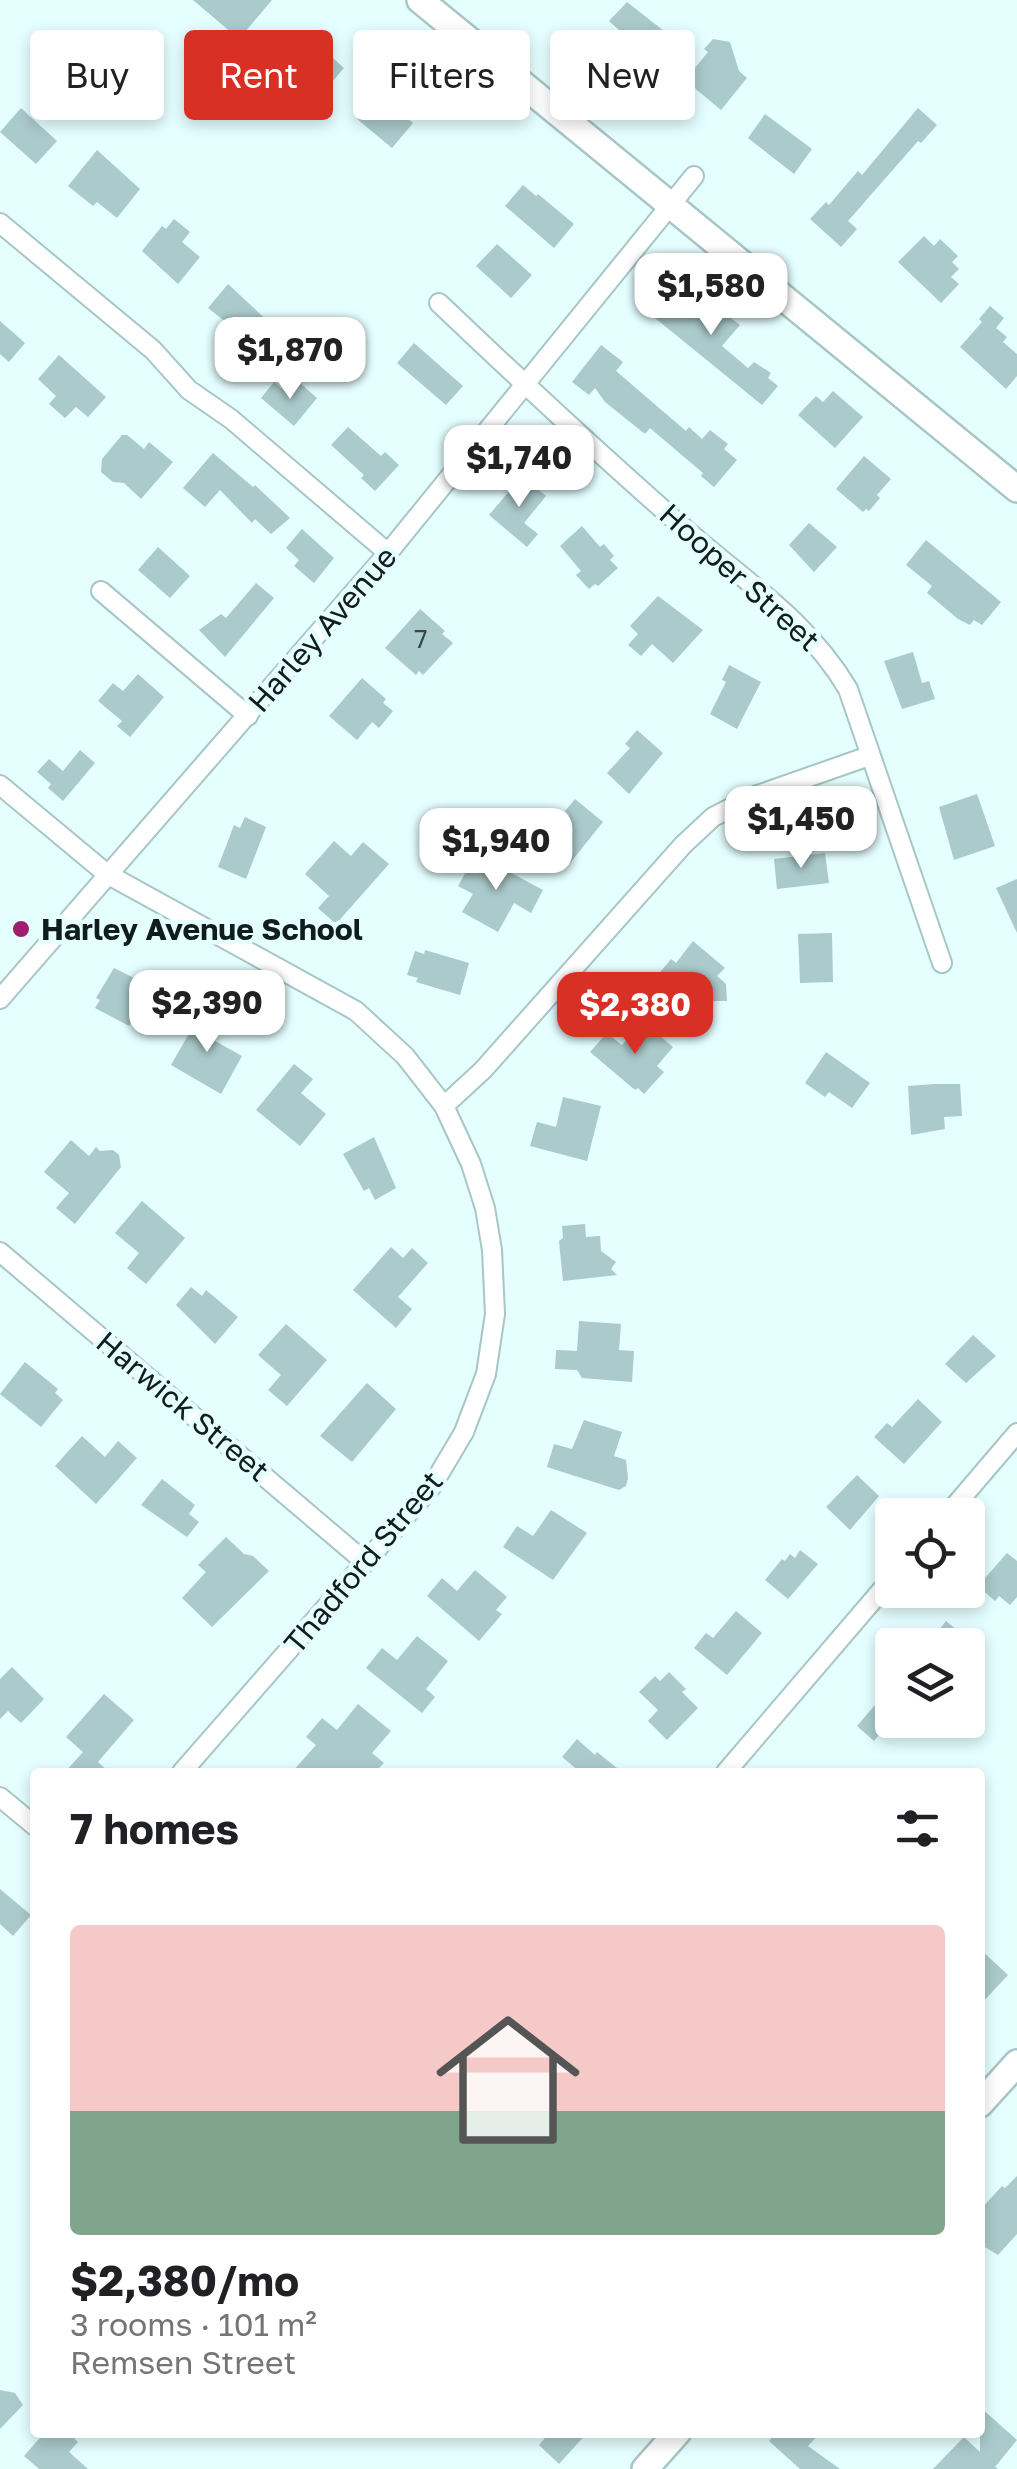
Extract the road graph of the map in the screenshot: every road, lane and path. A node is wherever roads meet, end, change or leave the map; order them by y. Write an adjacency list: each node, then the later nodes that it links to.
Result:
1 (420, 0): 3 (main road)
2 (694, 176): 3 (street, Harley Avenue)
3 (671, 204): 6 (street, Harley Avenue); 7 (main road)
4 (0, 223): 8 (street)
5 (439, 303): 6 (street, Hooper Street)
6 (525, 385): 8 (street, Harley Avenue); 11 (street, Hooper Street)
7 (1017, 489)
8 (388, 552): 10 (street, Harley Avenue)
9 (101, 592): 10 (street)
10 (248, 716): 13 (street, Harley Avenue)
11 (869, 756): 14 (street, Hooper Street); 16 (street)
12 (0, 785): 13 (street, Thadford Street)
13 (107, 874): 15 (street, Harley Avenue); 16 (street, Thadford Street)
14 (942, 963)
15 (0, 999)
16 (444, 1106): 20 (street, Thadford Street)
17 (0, 1252): 20 (street, Harwick Street)
18 (1017, 1433): 19 (street)
19 (962, 1498)
20 (365, 1562): 22 (street, Thadford Street)
21 (875, 1598): 23 (street)
22 (185, 1768)
23 (729, 1768)
24 (0, 1797): 25 (street)
25 (30, 1822)
26 (1017, 2063): 27 (main road)
27 (985, 2098)
28 (673, 2438): 29 (main road)
29 (645, 2469)

